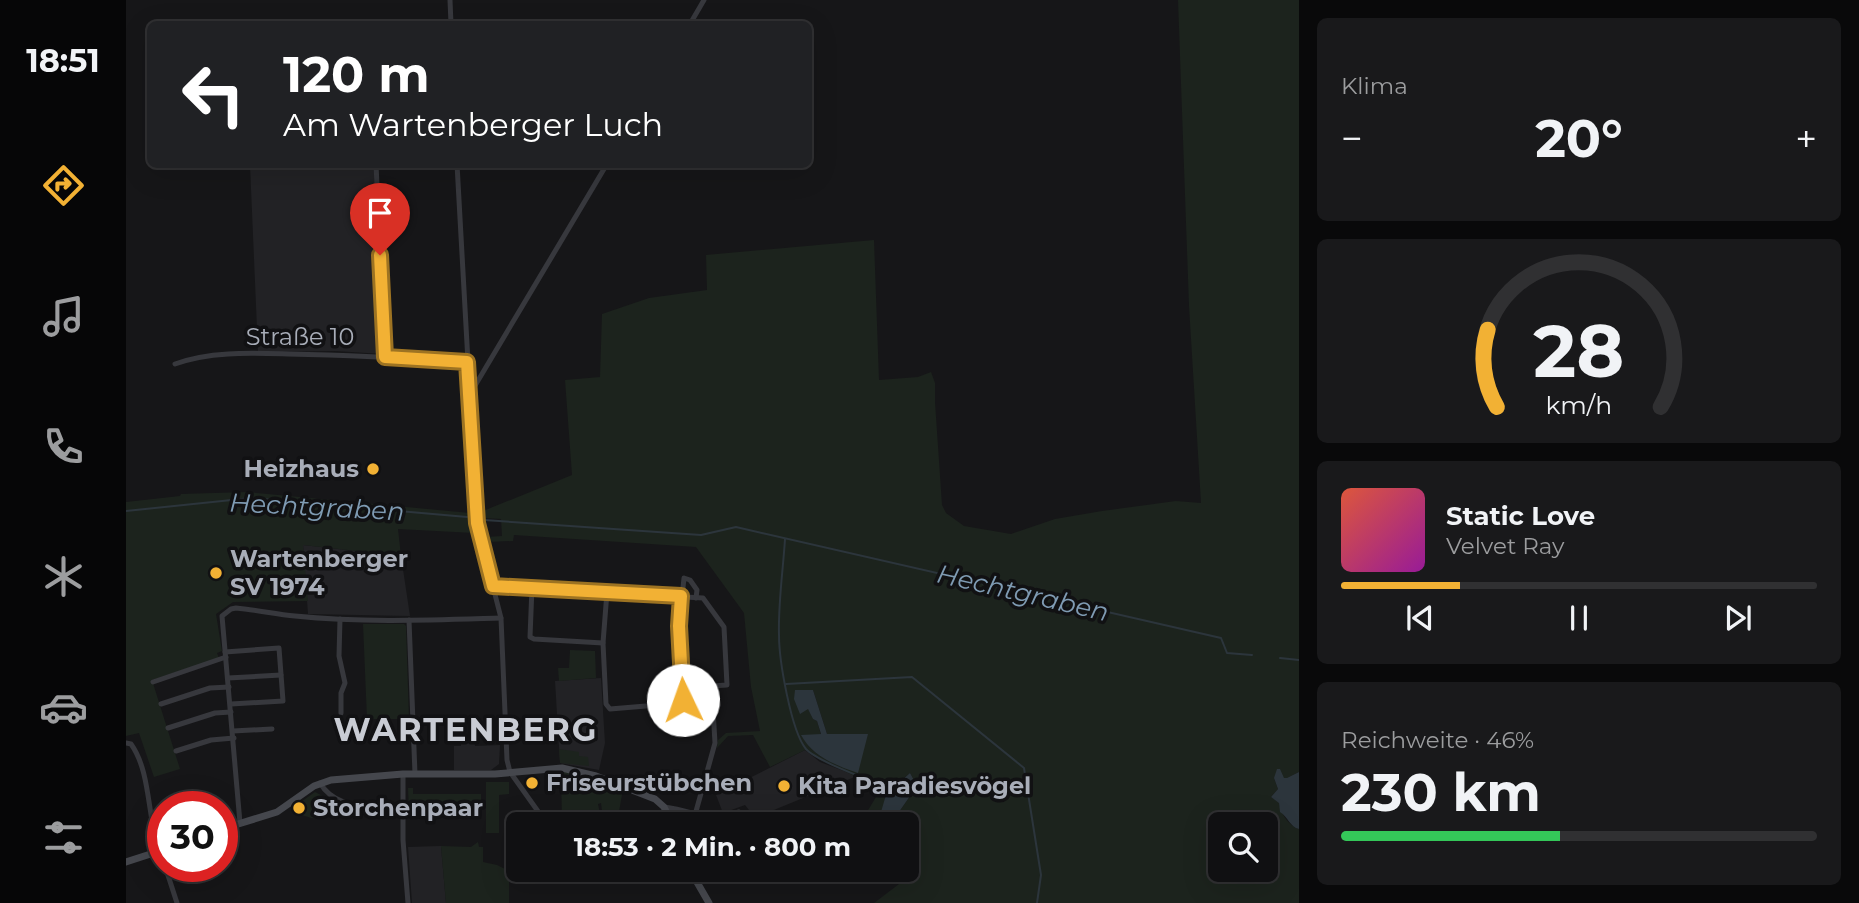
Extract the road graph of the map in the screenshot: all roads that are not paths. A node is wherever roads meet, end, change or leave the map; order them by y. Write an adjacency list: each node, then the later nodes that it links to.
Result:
1 (450, 0): 3 (street)
2 (704, 0): 4 (street)
3 (451, 21)
4 (692, 21)
5 (376, 168): 8 (street)
6 (457, 168): 9 (street)
7 (605, 168): 12 (street)
8 (385, 357): 9 (street, Straße 10); 10 (street, Straße 10)
9 (467, 362): 11 (street)
10 (175, 364)
11 (468, 370): 12 (street); 13 (street)
12 (483, 372): 13 (street)
13 (469, 390): 14 (street)
14 (493, 586): 15 (street); 19 (street)
15 (532, 587): 16 (street); 22 (street)
16 (607, 592): 17 (street); 22 (street)
17 (681, 596): 18 (street); 18 (street); 28 (street)
18 (696, 598): 28 (street)
19 (501, 618): 21 (street); 40 (street)
20 (340, 619): 21 (street); 23 (street); 33 (street)
21 (409, 620): 42 (street)
22 (603, 643): 28 (street)
23 (226, 654): 24 (street); 25 (street); 26 (street)
24 (281, 675): 25 (street); 31 (street)
25 (228, 678): 27 (street)
26 (153, 681)
27 (229, 687): 30 (street); 31 (street)
28 (682, 688)
29 (712, 692): 51 (street)
30 (161, 704)
31 (231, 704): 32 (street)
32 (231, 712): 34 (street); 36 (street)
33 (341, 713)
34 (168, 728)
35 (272, 729): 36 (street)
36 (233, 731): 37 (street)
37 (234, 738): 39 (street); 53 (street)
38 (126, 743): 44 (street)
39 (176, 751)
40 (510, 772): 42 (main road); 46 (main road); 48 (street)
41 (403, 774): 42 (main road); 43 (main road); 45 (street)
42 (415, 774)
43 (320, 783): 47 (street); 53 (main road)
44 (147, 795)
45 (403, 800): 47 (street); 52 (street)
46 (664, 807): 49 (main road); 50 (street)
47 (388, 808): 52 (street)
48 (538, 812)
49 (666, 812)
50 (682, 812)
51 (698, 812)
52 (403, 814): 59 (street)
53 (240, 823)
54 (147, 855): 55 (main road)
55 (126, 862)
56 (170, 882): 58 (street)
57 (697, 882): 60 (main road)
58 (177, 903)
59 (408, 903)
60 (709, 903)

